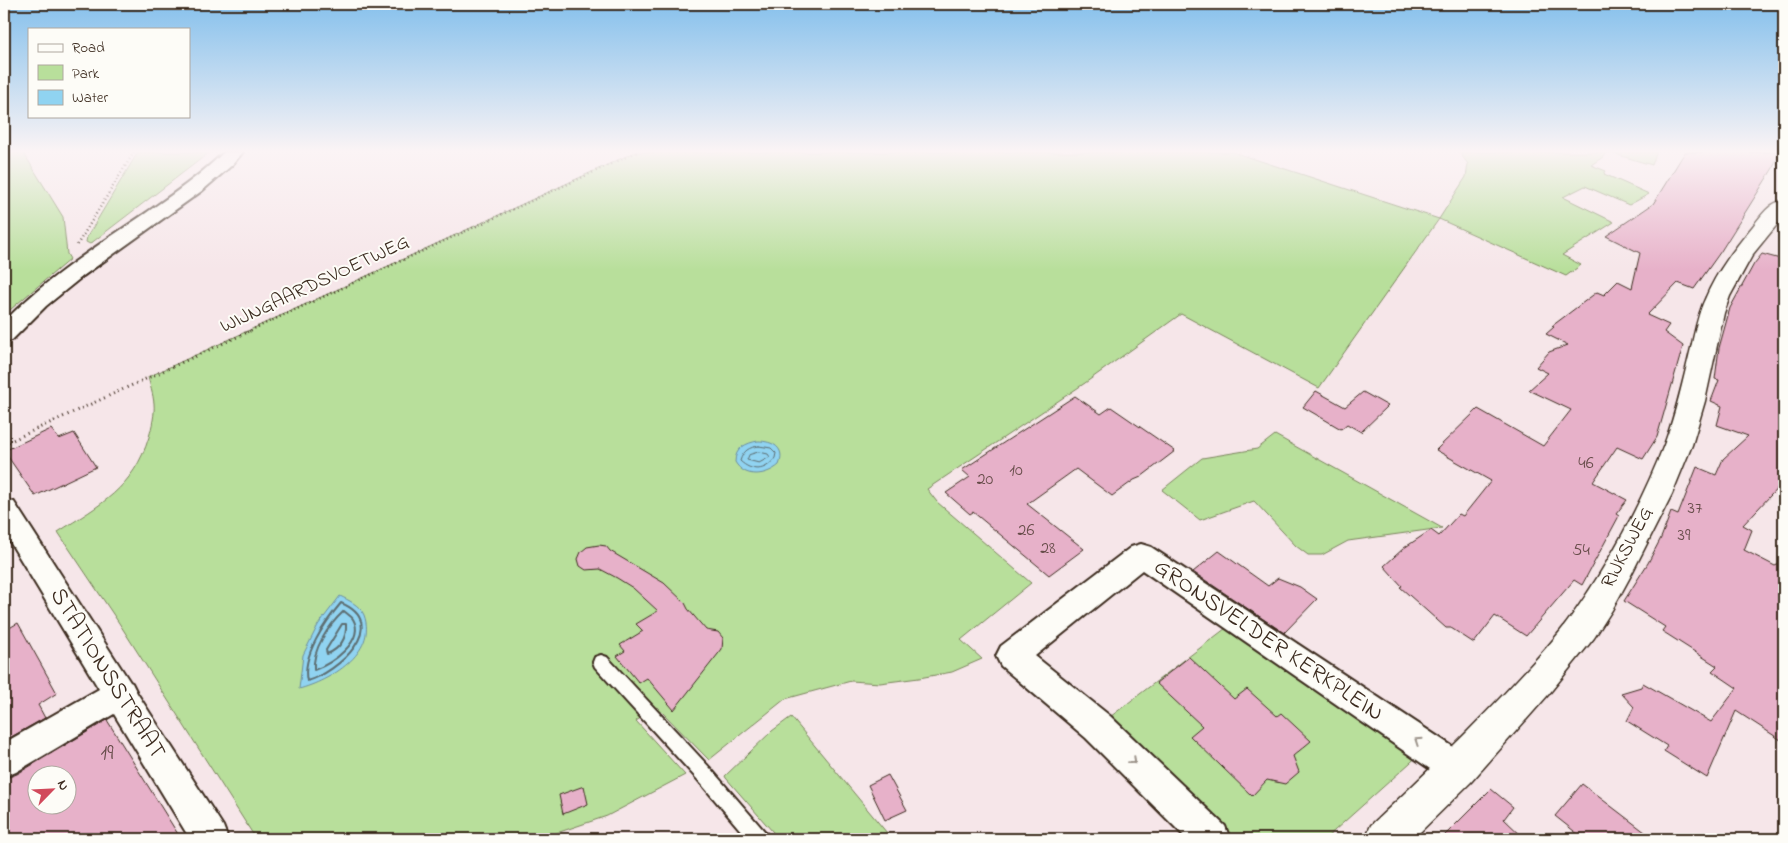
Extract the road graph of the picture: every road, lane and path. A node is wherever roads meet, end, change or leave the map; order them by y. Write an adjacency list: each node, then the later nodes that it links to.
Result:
1 (110, 191): 5 (path)
2 (188, 191): 5 (street)
3 (553, 191): 7 (path, WIJNGAARDSVOETWEG)
4 (1784, 206): 12 (street, RIJKSWEG)
5 (83, 266): 6 (street)
6 (4, 335)
7 (4, 444)
8 (4, 508): 10 (street, STATIONSSTRAAT)
9 (601, 662): 14 (lane)
10 (120, 693): 11 (street); 13 (street, STATIONSSTRAAT)
11 (4, 761)
12 (1458, 769): 15 (street, GRONSVELDER KERKPLEIN, one-way to 15); 16 (street, RIJKSWEG)
13 (210, 839)
14 (760, 839)
15 (1212, 839)
16 (1385, 839)

